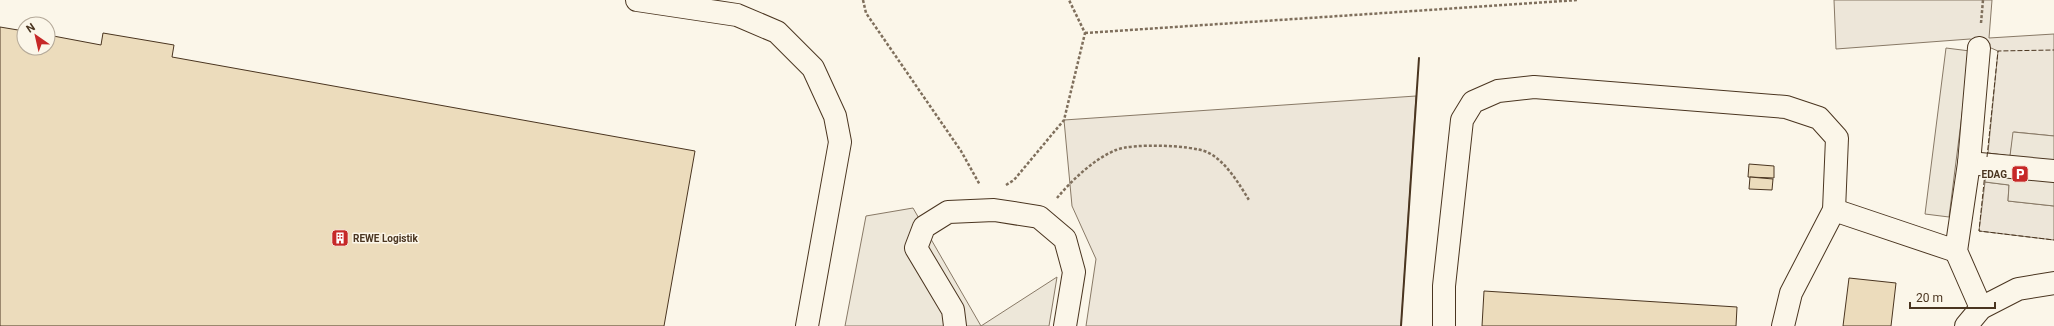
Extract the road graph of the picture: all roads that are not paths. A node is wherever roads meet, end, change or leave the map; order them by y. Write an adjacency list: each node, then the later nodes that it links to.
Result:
1 (638, 0): 9 (street)
2 (1979, 48): 3 (street)
3 (1968, 163): 4 (street); 6 (street)
4 (2054, 171)
5 (1834, 210): 6 (street); 12 (street); 13 (street)
6 (1956, 252): 8 (street)
7 (2054, 283): 8 (street)
8 (1981, 308): 14 (street)
9 (807, 326)
10 (955, 326): 11 (street)
11 (1064, 326)
12 (1444, 326)
13 (1783, 326)
14 (1966, 326)

